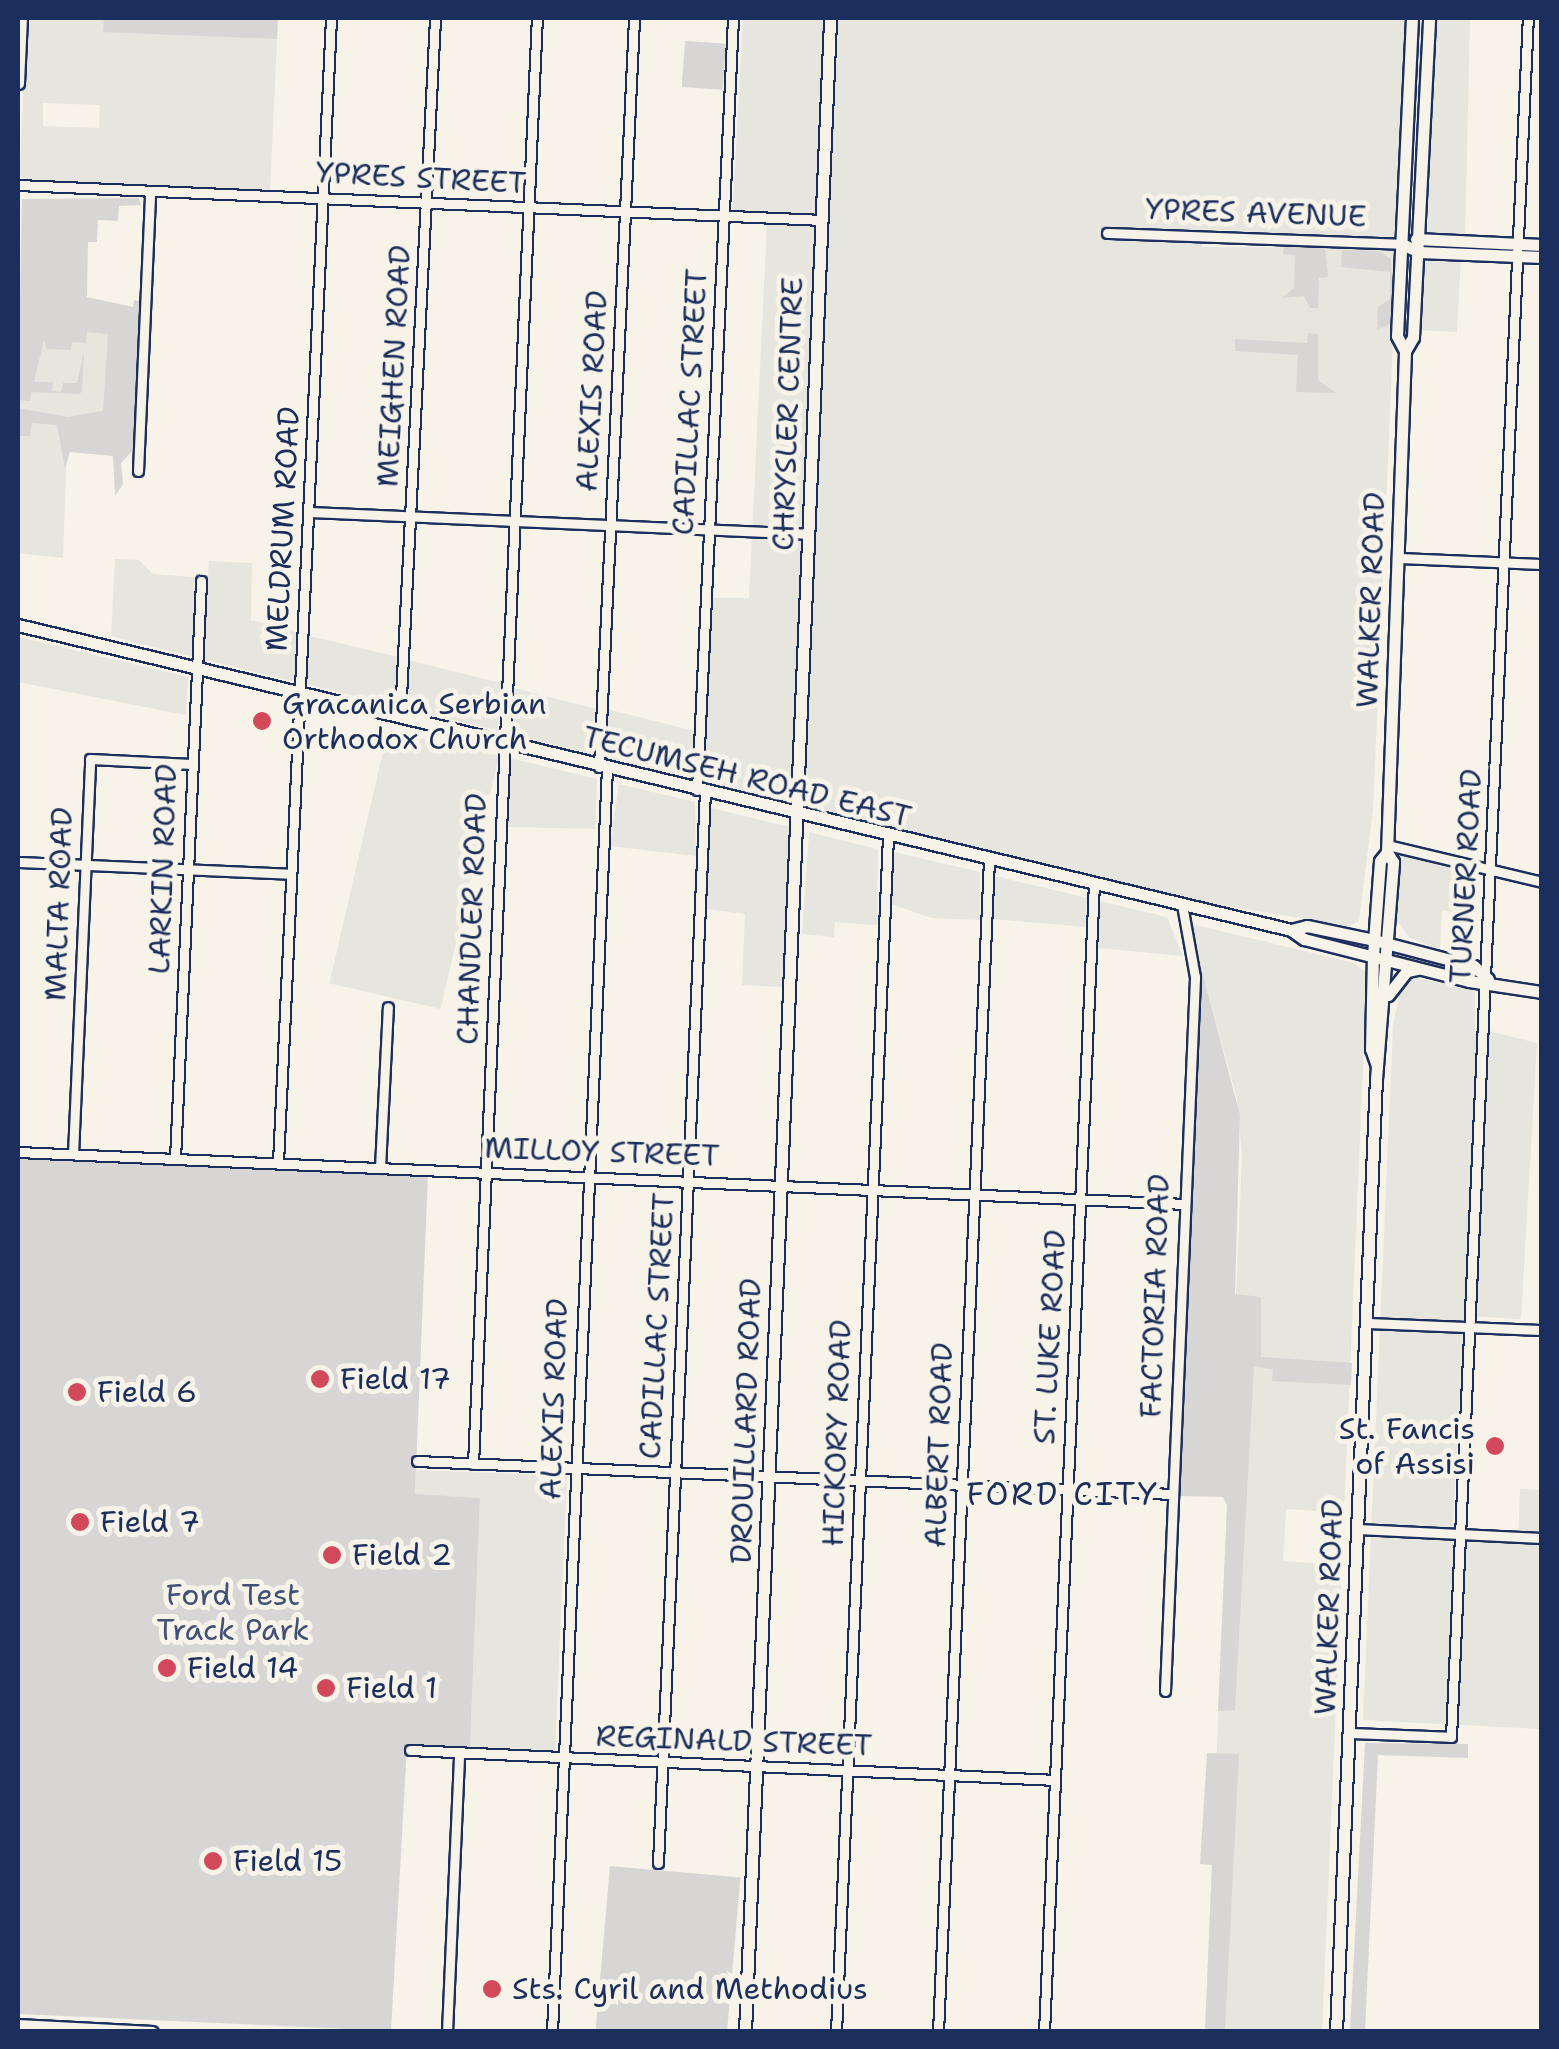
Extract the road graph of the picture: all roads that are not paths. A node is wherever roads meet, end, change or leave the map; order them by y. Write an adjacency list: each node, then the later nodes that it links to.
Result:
1 (20, 18): 11 (main road)
2 (331, 18): 14 (street, MELDRUM ROAD)
3 (435, 18): 15 (street, MEIGHEN ROAD)
4 (537, 18): 16 (street, CHANDLER ROAD)
5 (634, 18): 17 (street, ALEXIS ROAD)
6 (733, 18): 18 (street, CADILLAC STREET)
7 (830, 18): 19 (main road, CHRYSLER CENTRE)
8 (1412, 18): 21 (main road, WALKER ROAD)
9 (1429, 18): 23 (main road, WALKER ROAD)
10 (1528, 18): 24 (street, TURNER ROAD)
11 (18, 83)
12 (18, 185): 13 (street, YPRES STREET)
13 (150, 191): 14 (street, YPRES STREET); 27 (street)
14 (322, 199): 15 (street, YPRES STREET); 28 (street, MELDRUM ROAD)
15 (426, 204): 16 (street, YPRES STREET); 29 (street, MEIGHEN ROAD)
16 (529, 208): 17 (street, YPRES STREET); 30 (street, CHANDLER ROAD)
17 (625, 212): 18 (street, YPRES STREET); 31 (street, ALEXIS ROAD)
18 (724, 217): 19 (street, YPRES STREET); 32 (street, CADILLAC STREET)
19 (822, 220): 33 (main road, CHRYSLER CENTRE)
20 (1108, 232): 21 (street, YPRES AVENUE)
21 (1402, 244): 23 (main road, YPRES AVENUE); 26 (main road, WALKER ROAD)
22 (1542, 244): 24 (main road, YPRES AVENUE)
23 (1419, 245): 24 (main road, YPRES AVENUE); 26 (main road, WALKER ROAD)
24 (1518, 250): 25 (main road, YPRES AVENUE); 35 (street, TURNER ROAD)
25 (1542, 257)
26 (1405, 351): 34 (main road, WALKER ROAD)
27 (138, 471)
28 (309, 512): 29 (street); 40 (street, MELDRUM ROAD)
29 (412, 517): 30 (street); 41 (street, MEIGHEN ROAD)
30 (514, 521): 31 (street); 42 (street, CHANDLER ROAD)
31 (610, 525): 32 (street); 44 (street, ALEXIS ROAD)
32 (709, 530): 33 (street); 45 (street, CADILLAC STREET)
33 (808, 534): 46 (main road, CHRYSLER CENTRE)
34 (1398, 558): 35 (street); 48 (main road, WALKER ROAD)
35 (1504, 562): 36 (street); 53 (street, TURNER ROAD)
36 (1542, 564)
37 (202, 581): 39 (street, LARKIN ROAD)
38 (18, 625): 39 (main road, TECUMSEH ROAD EAST)
39 (196, 668): 40 (main road, TECUMSEH ROAD EAST); 43 (street, LARKIN ROAD)
40 (300, 693): 41 (main road, TECUMSEH ROAD EAST); 54 (street, MELDRUM ROAD)
41 (400, 717): 42 (main road, TECUMSEH ROAD EAST)
42 (504, 742): 44 (main road, TECUMSEH ROAD EAST); 78 (street, CHANDLER ROAD)
43 (192, 764): 51 (street, MALTA ROAD); 52 (street, LARKIN ROAD)
44 (603, 767): 45 (main road, TECUMSEH ROAD EAST); 79 (street, ALEXIS ROAD)
45 (701, 791): 46 (main road, TECUMSEH ROAD EAST); 80 (street, CADILLAC STREET)
46 (796, 813): 47 (main road, TECUMSEH ROAD EAST); 81 (main road, DROUILLARD ROAD)
47 (888, 838): 49 (main road, TECUMSEH ROAD EAST); 82 (street, HICKORY ROAD)
48 (1387, 848): 53 (street); 58 (main road, WALKER ROAD); 59 (main road, WALKER ROAD)
49 (989, 860): 56 (main road, TECUMSEH ROAD EAST); 83 (street, ALBERT ROAD)
50 (18, 862): 51 (street)
51 (86, 865): 52 (street); 74 (street, MALTA ROAD)
52 (188, 870): 54 (street); 75 (street, LARKIN ROAD)
53 (1493, 870): 55 (street); 68 (street, TURNER ROAD)
54 (291, 874): 76 (street, MELDRUM ROAD)
55 (1542, 882)
56 (1094, 884): 57 (main road, TECUMSEH ROAD EAST); 84 (street, ST. LUKE ROAD)
57 (1182, 905): 60 (main road, TECUMSEH ROAD EAST); 85 (street, FACTORIA ROAD)
58 (1376, 907): 61 (main road); 62 (main road, WALKER ROAD)
59 (1390, 909): 63 (main road, WALKER ROAD); 64 (main road)
60 (1291, 930): 61 (main road, TECUMSEH ROAD EAST); 65 (main road, TECUMSEH ROAD EAST)
61 (1344, 933): 62 (main road, TECUMSEH ROAD EAST)
62 (1374, 940): 63 (main road, TECUMSEH ROAD EAST); 65 (main road, WALKER ROAD)
63 (1388, 943): 64 (main road, TECUMSEH ROAD EAST); 66 (main road, WALKER ROAD)
64 (1427, 954): 68 (main road, TECUMSEH ROAD EAST)
65 (1373, 956): 66 (main road, TECUMSEH ROAD EAST); 72 (main road, WALKER ROAD)
66 (1387, 960): 67 (main road, TECUMSEH ROAD EAST); 70 (main road, WALKER ROAD)
67 (1422, 969): 68 (main road, TECUMSEH ROAD EAST); 70 (main road)
68 (1488, 979): 69 (main road, TECUMSEH ROAD EAST); 87 (street, TURNER ROAD)
69 (1542, 992)
70 (1385, 1001): 72 (main road, WALKER ROAD)
71 (388, 1007): 77 (street)
72 (1377, 1066): 86 (main road, WALKER ROAD)
73 (18, 1152): 74 (street, MILLOY STREET)
74 (73, 1154): 75 (street, MILLOY STREET)
75 (176, 1159): 76 (street, MILLOY STREET)
76 (278, 1163): 77 (street, MILLOY STREET)
77 (380, 1168): 78 (street, MILLOY STREET)
78 (486, 1172): 79 (street, MILLOY STREET); 90 (street, CHANDLER ROAD)
79 (589, 1176): 80 (street, MILLOY STREET); 91 (street, ALEXIS ROAD)
80 (688, 1181): 81 (street, MILLOY STREET); 92 (street, CADILLAC STREET)
81 (782, 1185): 82 (street, MILLOY STREET); 93 (main road, DROUILLARD ROAD)
82 (872, 1189): 83 (street, MILLOY STREET); 94 (street, HICKORY ROAD)
83 (974, 1194): 84 (street, MILLOY STREET); 95 (street, ALBERT ROAD)
84 (1081, 1199): 85 (street, MILLOY STREET); 96 (street, ST. LUKE ROAD)
85 (1184, 1204): 97 (street, FACTORIA ROAD)
86 (1366, 1322): 87 (street); 98 (main road, WALKER ROAD)
87 (1472, 1327): 88 (street); 99 (street, TURNER ROAD)
88 (1542, 1330)
89 (417, 1461): 90 (street)
90 (473, 1464): 91 (street)
91 (576, 1468): 92 (street); 105 (street, ALEXIS ROAD)
92 (675, 1472): 93 (street); 106 (street, CADILLAC STREET)
93 (769, 1476): 94 (street); 107 (main road, DROUILLARD ROAD)
94 (860, 1480): 95 (street); 108 (street, HICKORY ROAD)
95 (962, 1485): 96 (street); 109 (street, ALBERT ROAD)
96 (1068, 1490): 97 (street); 110 (street, ST. LUKE ROAD)
97 (1172, 1494): 101 (street, FACTORIA ROAD)
98 (1357, 1528): 99 (street); 102 (main road, WALKER ROAD)
99 (1462, 1534): 100 (street); 102 (street, TURNER ROAD)
100 (1542, 1538)
101 (1165, 1691)
102 (1349, 1734): 120 (main road, WALKER ROAD)
103 (410, 1750): 104 (street, REGINALD STREET)
104 (459, 1754): 105 (street, REGINALD STREET); 114 (street)
105 (564, 1759): 106 (street, REGINALD STREET); 115 (street, ALEXIS ROAD)
106 (662, 1764): 107 (street, REGINALD STREET); 111 (street, CADILLAC STREET)
107 (756, 1766): 108 (street, REGINALD STREET); 116 (main road, DROUILLARD ROAD)
108 (847, 1770): 109 (street, REGINALD STREET); 117 (street, HICKORY ROAD)
109 (950, 1775): 110 (street, REGINALD STREET); 118 (street, ALBERT ROAD)
110 (1055, 1780): 119 (street, ST. LUKE ROAD)
111 (658, 1863)
112 (18, 2026): 113 (main road)
113 (152, 2032)
114 (447, 2032)
115 (552, 2032)
116 (745, 2032)
117 (836, 2032)
118 (938, 2032)
119 (1044, 2032)
120 (1336, 2032)

